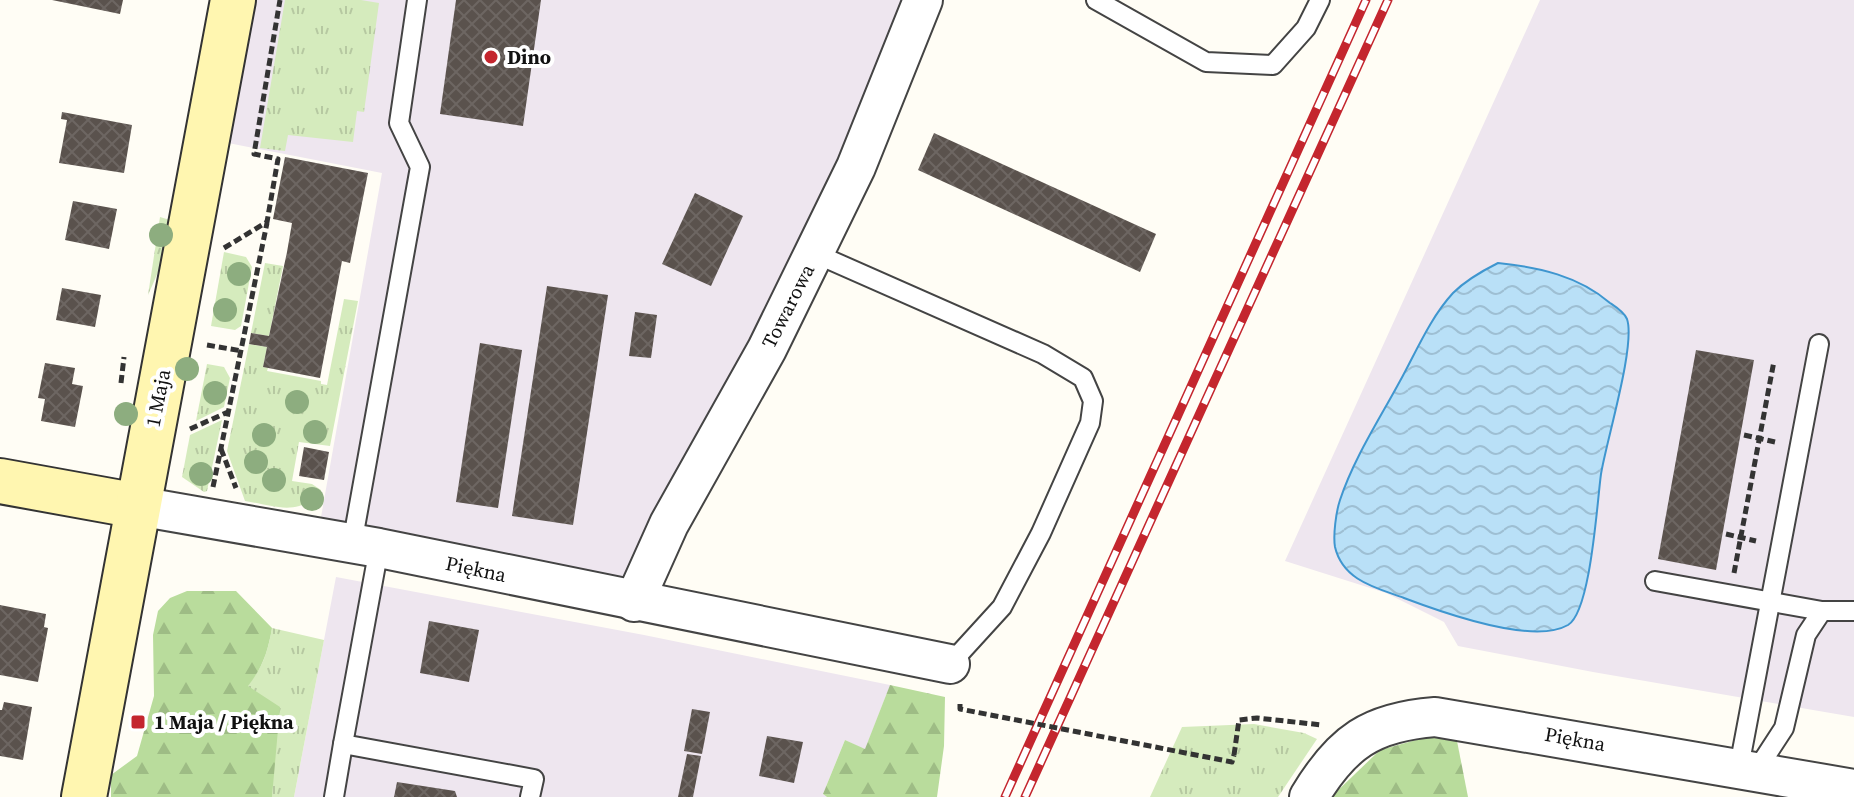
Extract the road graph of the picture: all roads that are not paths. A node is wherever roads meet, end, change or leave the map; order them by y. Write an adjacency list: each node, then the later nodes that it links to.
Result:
1 (233, 0): 9 (street, 1 Maja)
2 (417, 0): 10 (lane)
3 (923, 0): 6 (street, Towarowa)
4 (1096, 0): 5 (lane)
5 (1320, 0)
6 (814, 253): 13 (street, Towarowa); 16 (lane)
7 (1819, 344): 12 (lane)
8 (0, 481): 9 (street, Piękna)
9 (138, 506): 10 (street, Piękna); 21 (street, 1 Maja)
10 (366, 546): 13 (street, Piękna); 17 (lane)
11 (1655, 581): 12 (lane)
12 (1770, 601): 14 (lane); 18 (lane)
13 (634, 602): 16 (street, Piękna)
14 (1822, 611): 15 (lane); 18 (lane)
15 (1854, 611)
16 (950, 664)
17 (343, 744): 22 (lane); 23 (lane)
18 (1748, 769): 19 (street, Piękna); 20 (street, Piękna)
19 (1854, 789)
20 (1313, 790)
21 (84, 797)
22 (334, 797)
23 (530, 797)

